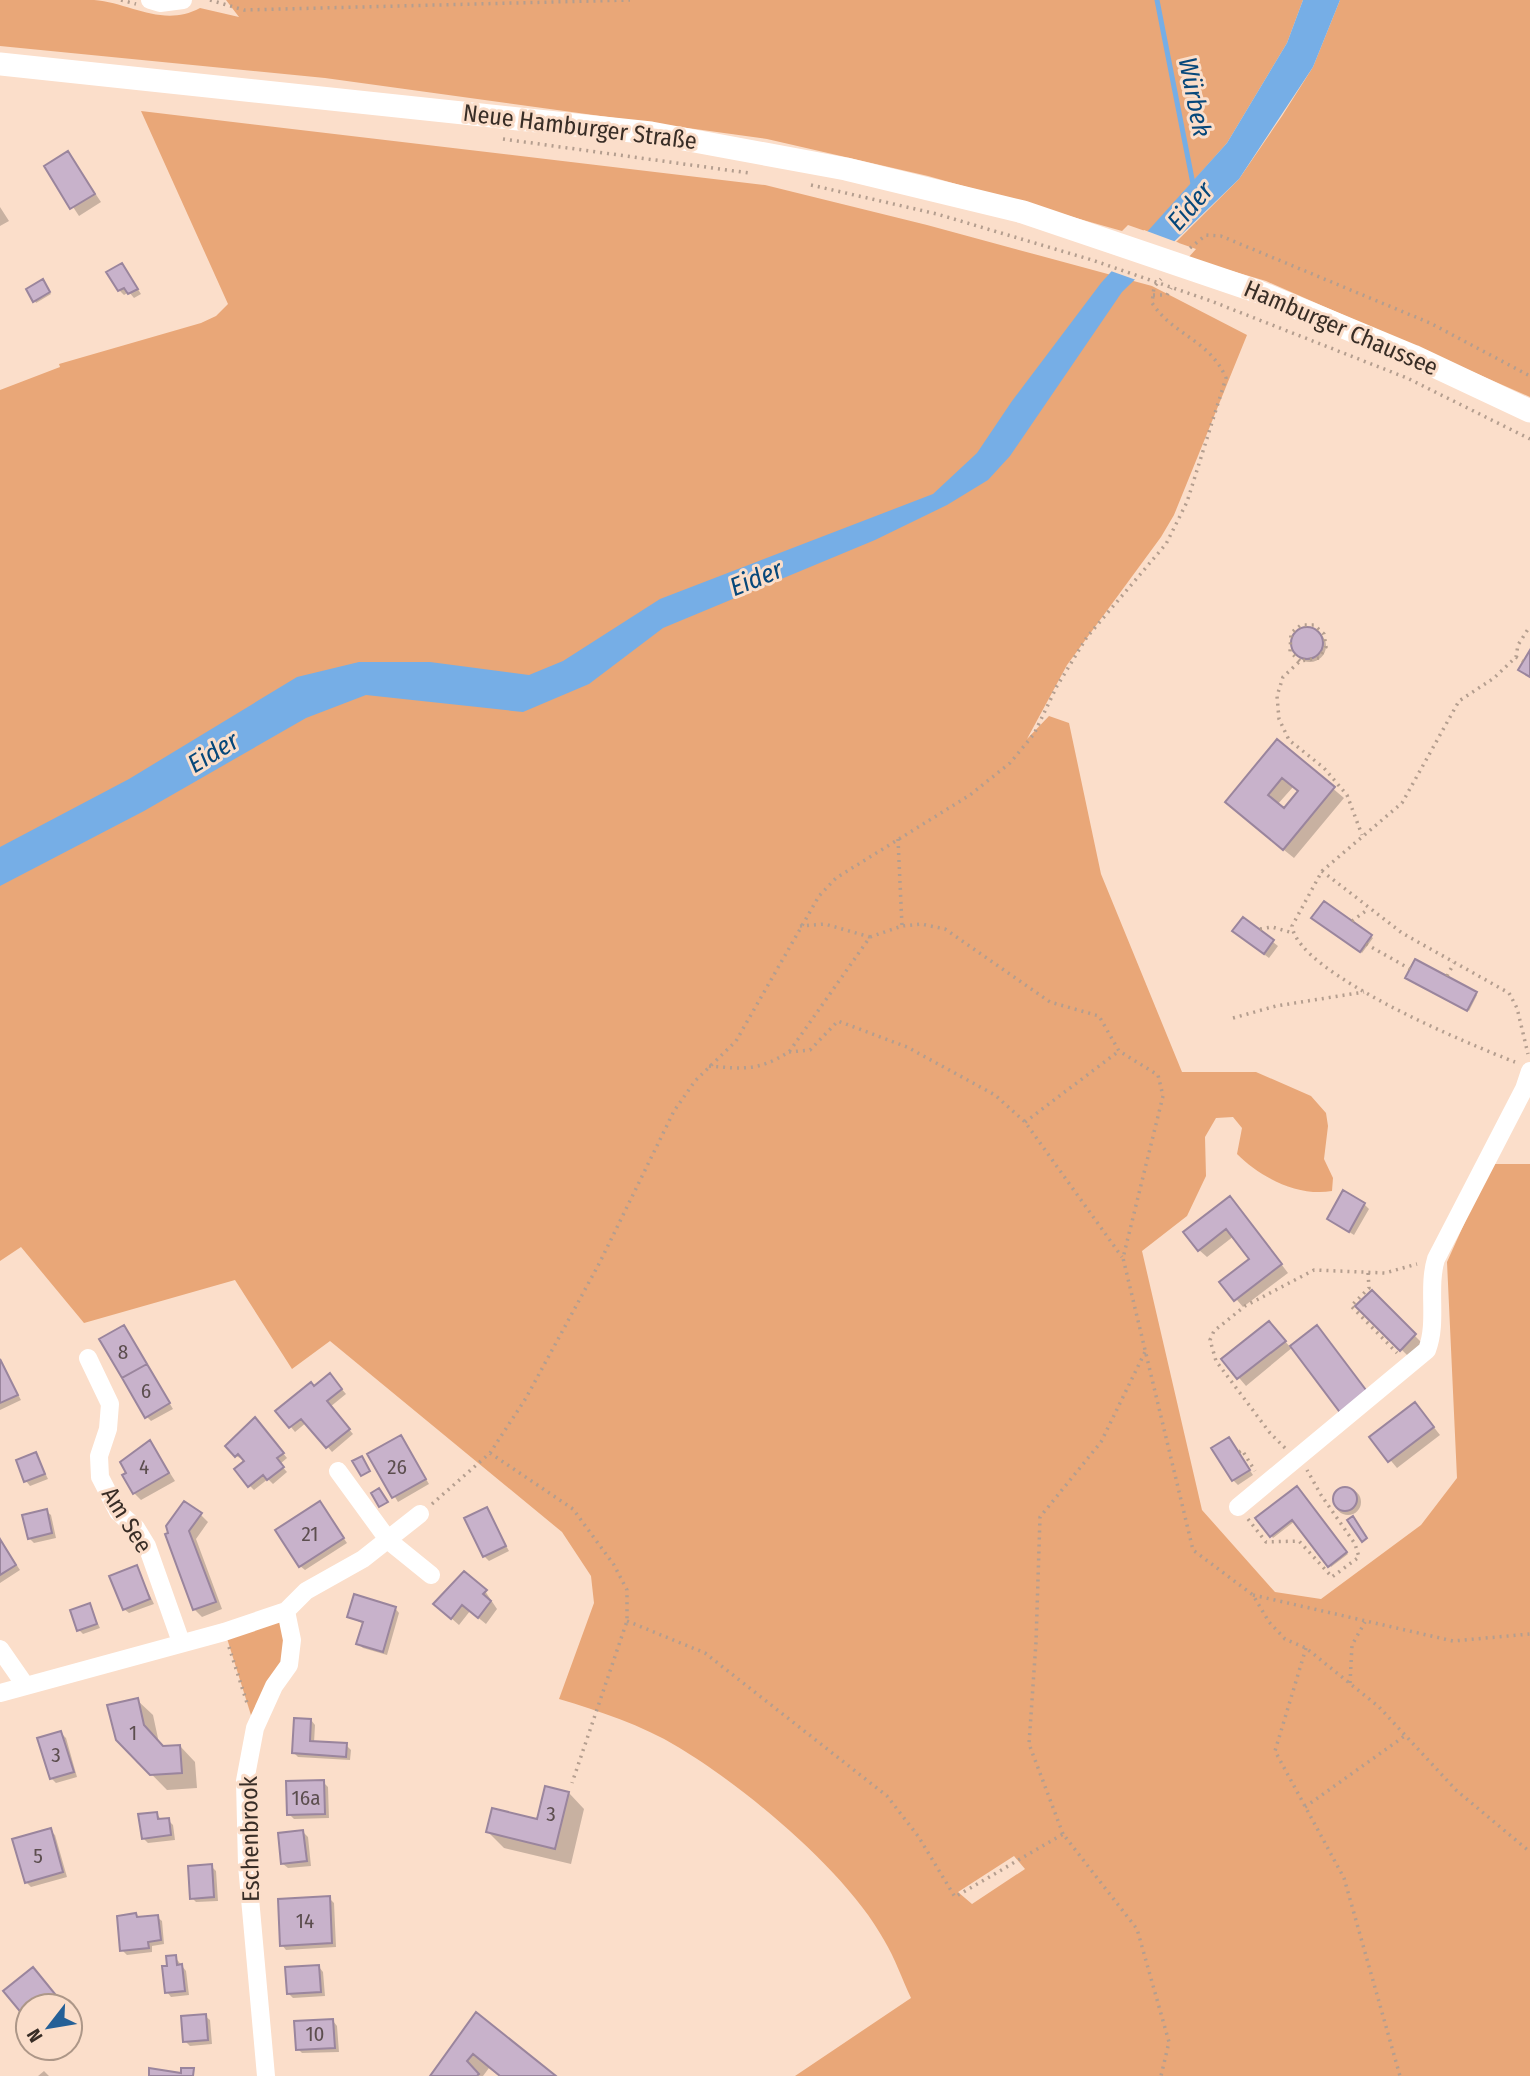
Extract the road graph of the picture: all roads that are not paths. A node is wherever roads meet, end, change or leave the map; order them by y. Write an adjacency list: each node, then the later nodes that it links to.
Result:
1 (150, 0): 2 (street)
2 (183, 0)
3 (0, 64): 4 (main road, Neue Hamburger Straße)
4 (1147, 253): 5 (main road, Hamburger Chaussee)
5 (1530, 411)
6 (1524, 1067): 9 (street)
7 (88, 1358): 14 (street, Am See)
8 (338, 1471): 11 (street)
9 (1238, 1507)
10 (420, 1514): 11 (street)
11 (389, 1541): 12 (street); 13 (street)
12 (431, 1575)
13 (286, 1611): 14 (street); 18 (street, Eschenbrook)
14 (181, 1642): 16 (street)
15 (0, 1649): 16 (street)
16 (25, 1685): 17 (street)
17 (0, 1693)
18 (266, 2076)

